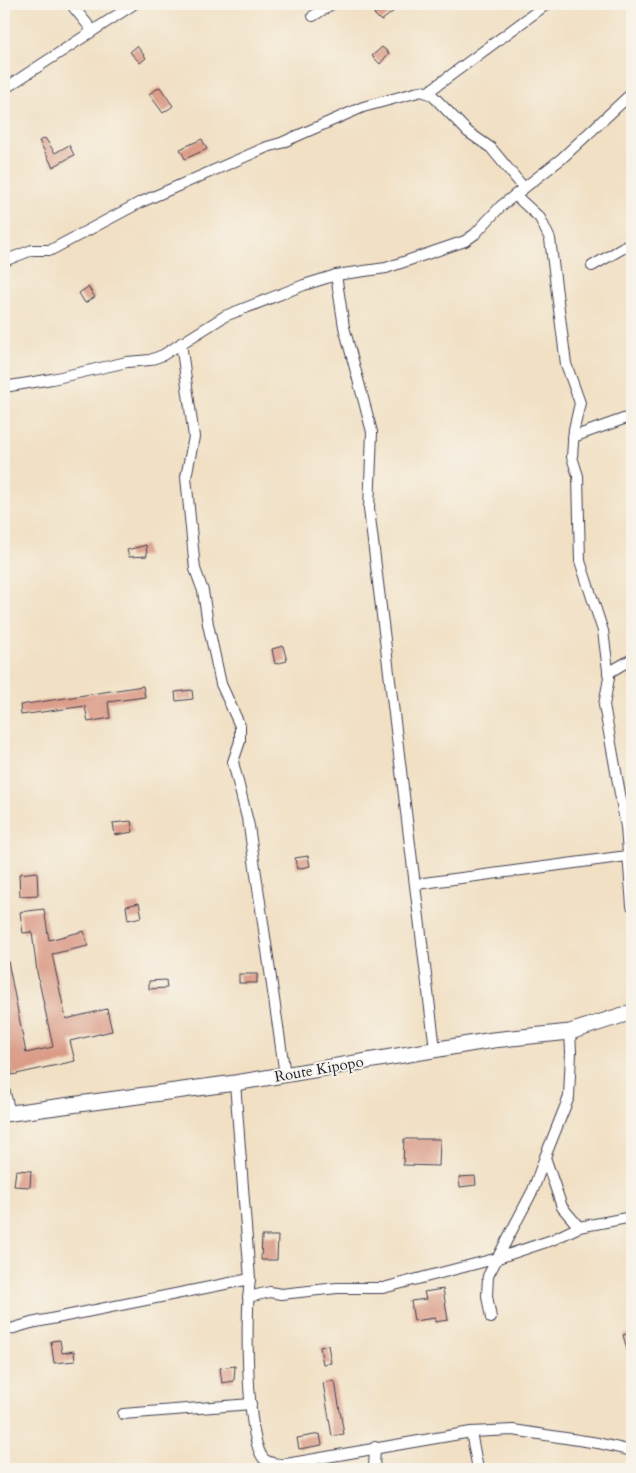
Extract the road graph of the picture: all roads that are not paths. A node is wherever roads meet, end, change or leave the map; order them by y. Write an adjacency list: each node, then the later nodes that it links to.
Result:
1 (71, 4): 6 (street)
2 (134, 4): 6 (street)
3 (332, 4): 5 (street)
4 (547, 4): 8 (street)
5 (313, 16)
6 (92, 30): 7 (street)
7 (4, 89)
8 (428, 92): 10 (street); 13 (street)
9 (632, 93): 10 (street)
10 (524, 188): 11 (street)
11 (515, 195): 15 (street); 19 (street)
12 (632, 242): 14 (street)
13 (4, 261)
14 (592, 266)
15 (336, 275): 16 (street); 24 (street)
16 (181, 343): 17 (street); 29 (street)
17 (4, 386)
18 (632, 416): 19 (street)
19 (573, 437): 21 (street)
20 (632, 659): 21 (street)
21 (608, 673): 22 (street)
22 (629, 825): 23 (street)
23 (627, 856): 24 (street); 25 (street)
24 (416, 884): 28 (street)
25 (632, 906)
26 (632, 1012): 27 (main road, Route Kipopo)
27 (570, 1032): 28 (main road, Route Kipopo); 33 (street)
28 (435, 1049): 29 (main road, Route Kipopo)
29 (285, 1075): 30 (main road, Route Kipopo)
30 (235, 1082): 32 (main road, Route Kipopo); 37 (street)
31 (4, 1089): 32 (street)
32 (7, 1114)
33 (545, 1157): 35 (street); 36 (street)
34 (632, 1217): 35 (street)
35 (579, 1227): 36 (street)
36 (498, 1258): 38 (street); 39 (street)
37 (250, 1278): 38 (street); 40 (street)
38 (248, 1297): 41 (street)
39 (492, 1318)
40 (4, 1331)
41 (250, 1404): 42 (street); 46 (street)
42 (123, 1414)
43 (471, 1432): 44 (street); 45 (street); 48 (street)
44 (375, 1447): 46 (street); 47 (street)
45 (632, 1451)
46 (266, 1466)
47 (374, 1469)
48 (478, 1469)

